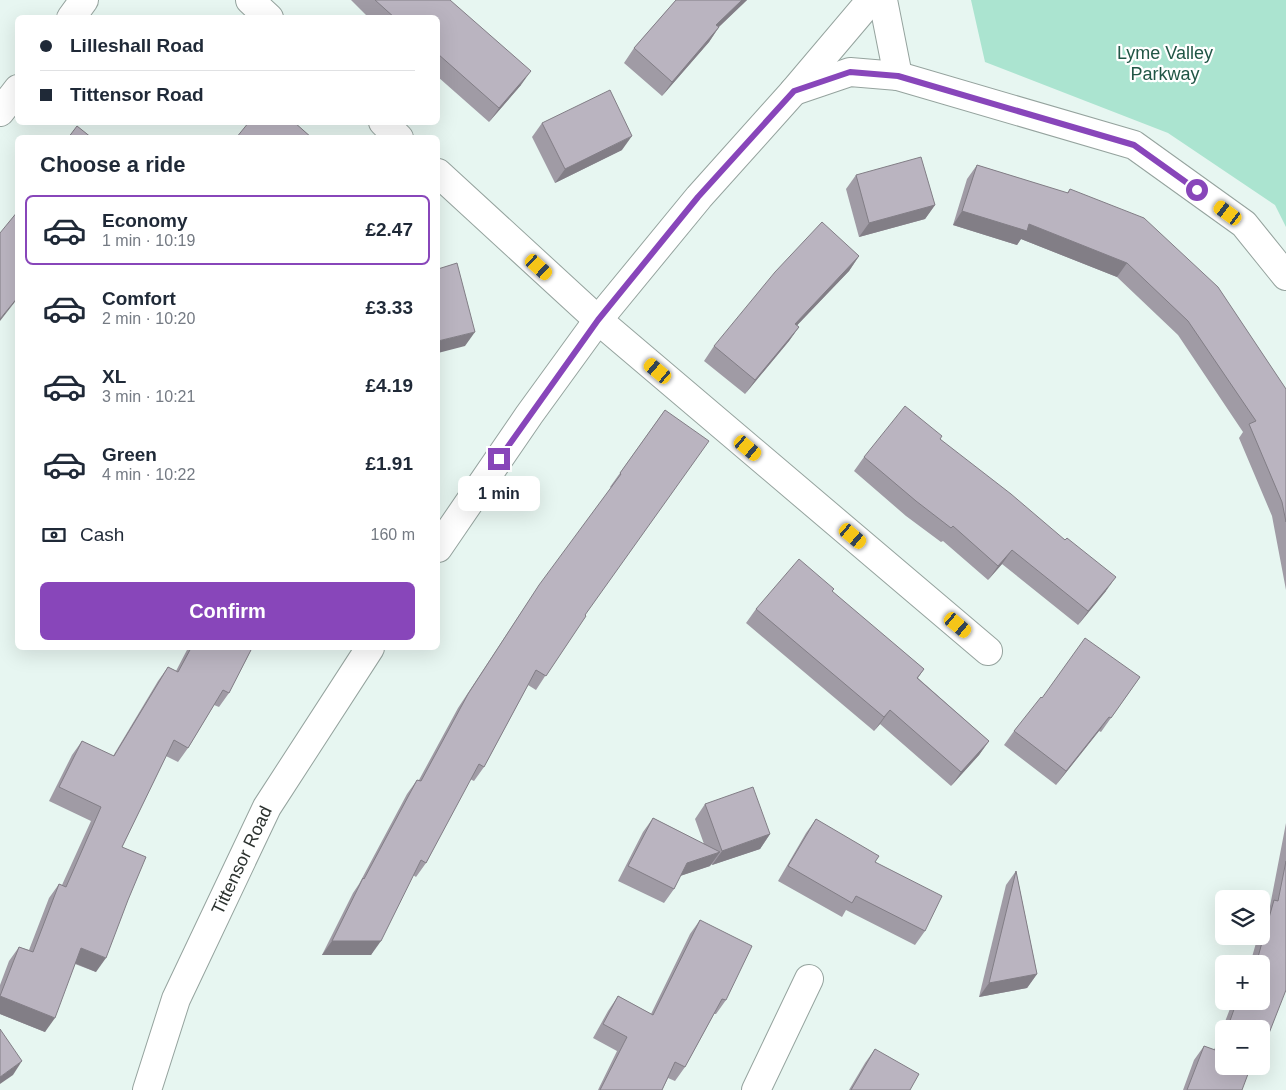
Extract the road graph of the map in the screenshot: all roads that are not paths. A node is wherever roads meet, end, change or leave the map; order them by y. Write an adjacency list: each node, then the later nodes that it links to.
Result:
1 (84, 0): 5 (street)
2 (250, 0): 6 (street)
3 (871, 0): 8 (street)
4 (883, 0): 7 (street)
5 (73, 15)
6 (266, 15)
7 (898, 76): 8 (street); 14 (street)
8 (794, 91): 15 (street)
9 (15, 93): 10 (street)
10 (0, 112)
11 (386, 125): 12 (street)
12 (396, 135)
13 (440, 175): 15 (street)
14 (1286, 276)
15 (598, 320): 16 (street); 18 (street)
16 (440, 545)
17 (369, 650): 20 (street, Tittensor Road)
18 (988, 651)
19 (809, 979): 21 (street)
20 (147, 1090)
21 (756, 1090)

